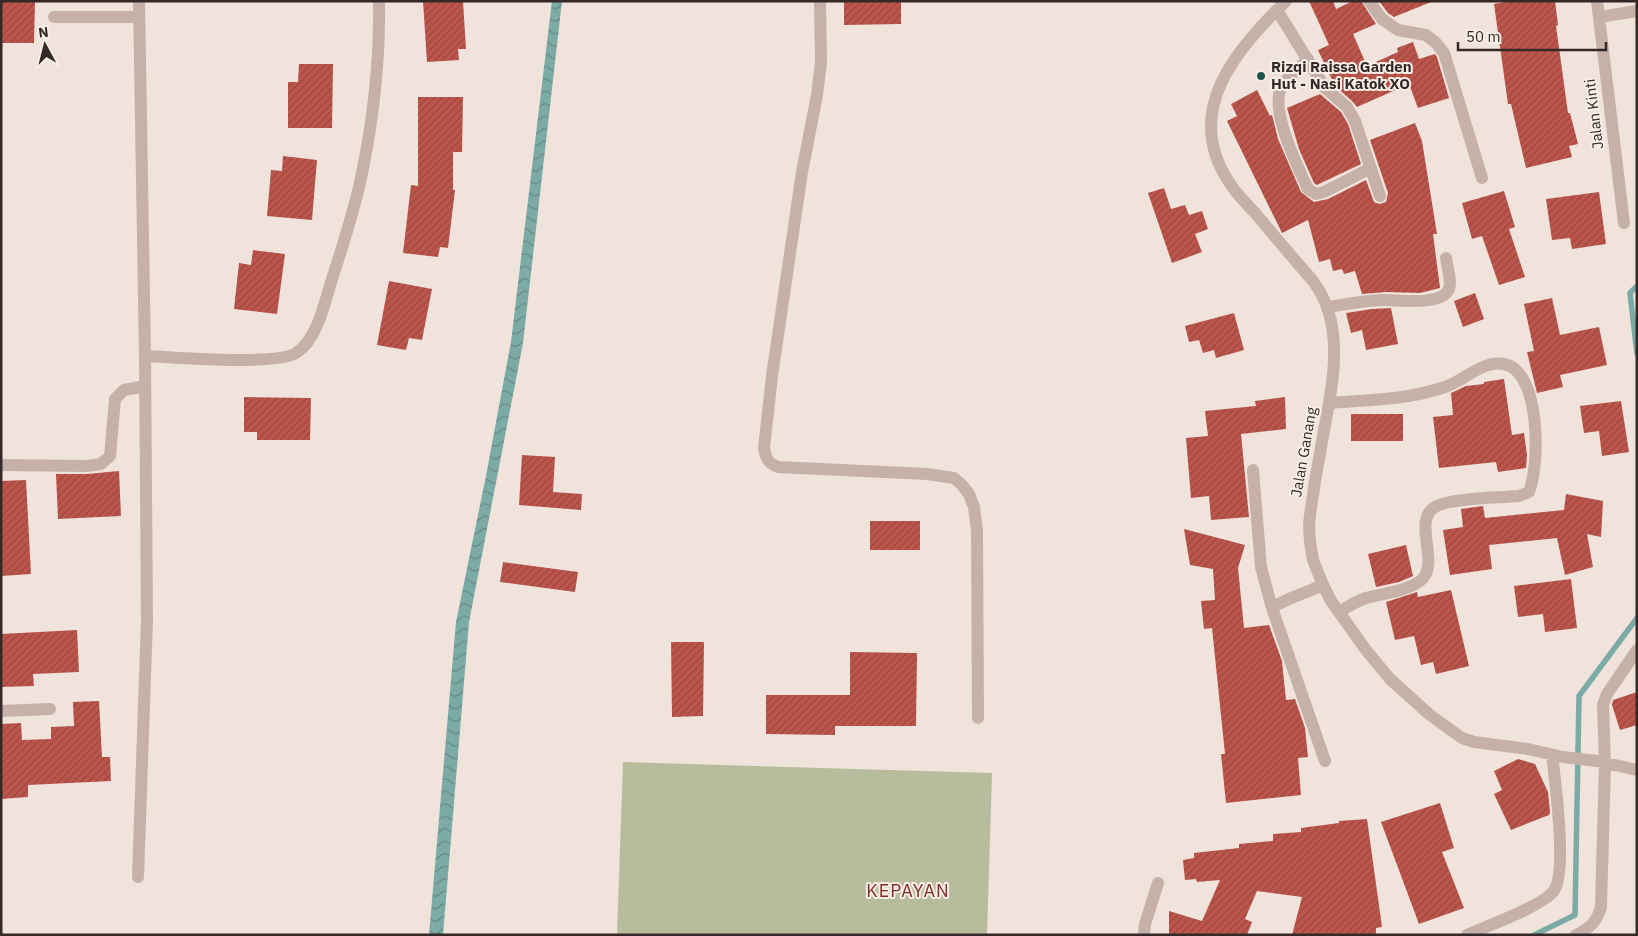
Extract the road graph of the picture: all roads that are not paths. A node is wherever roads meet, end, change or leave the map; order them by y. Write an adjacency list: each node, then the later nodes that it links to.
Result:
1 (139, 1): 10 (street)
2 (379, 1): 18 (street)
3 (820, 1): 29 (street)
4 (1369, 1): 13 (street)
5 (1597, 1): 9 (street, Jalan Kinti)
6 (1282, 6): 11 (street); 17 (street, Jalan Ganang)
7 (1637, 10): 9 (street)
8 (54, 17): 10 (street)
9 (1599, 17): 15 (street, Jalan Kinti)
10 (140, 18): 18 (street)
11 (1308, 59): 12 (street); 12 (street)
12 (1371, 168): 14 (street)
13 (1482, 178)
14 (1380, 196)
15 (1624, 223)
16 (1446, 258): 17 (street)
17 (1328, 307): 20 (street, Jalan Ganang)
18 (145, 356): 19 (street)
19 (145, 386): 21 (street); 34 (street)
20 (1329, 403): 23 (street, Jalan Ganang); 25 (street)
21 (1, 465)
22 (1253, 470): 24 (street)
23 (1323, 585): 24 (street); 25 (street, Jalan Ganang)
24 (1272, 608): 31 (street)
25 (1339, 612): 30 (street, Jalan Ganang)
26 (1637, 650): 32 (street)
27 (50, 709): 28 (street)
28 (1, 711)
29 (978, 718)
30 (1557, 756): 32 (street, Jalan Ganang); 37 (street)
31 (1325, 761)
32 (1601, 762): 33 (street, Jalan Ganang); 38 (street)
33 (1637, 770)
34 (138, 877)
35 (1158, 883): 36 (street)
36 (1144, 935)
37 (1467, 935)
38 (1576, 935)

